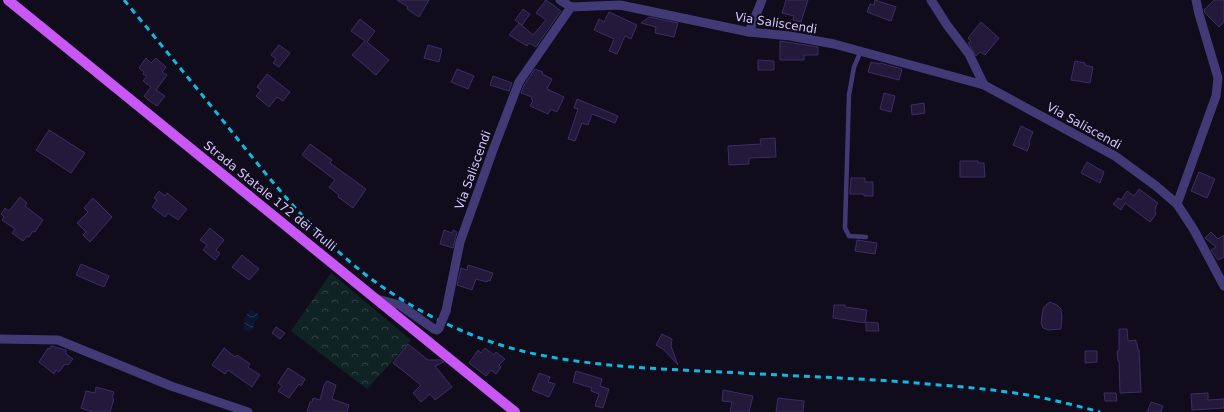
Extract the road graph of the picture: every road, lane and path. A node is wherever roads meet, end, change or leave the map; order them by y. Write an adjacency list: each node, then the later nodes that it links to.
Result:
1 (8, 0): 14 (main road, Strada Statale 172 dei Trulli)
2 (560, 0): 6 (street)
3 (762, 0): 7 (street)
4 (930, 0): 10 (street)
5 (1196, 0): 9 (street)
6 (571, 7): 7 (street, Via Saliscendi); 14 (street, Via Saliscendi, bridge)
7 (749, 32): 8 (street, Via Saliscendi)
8 (861, 51): 10 (street, Via Saliscendi); 12 (lane)
9 (1221, 78): 11 (street)
10 (984, 85): 11 (street, Via Saliscendi)
11 (1177, 204): 13 (street, Via Saliscendi)
12 (866, 237)
13 (1224, 286)
14 (377, 299): 17 (main road, Strada Statale 172 dei Trulli)
15 (0, 339): 16 (street)
16 (248, 412)
17 (515, 412)

